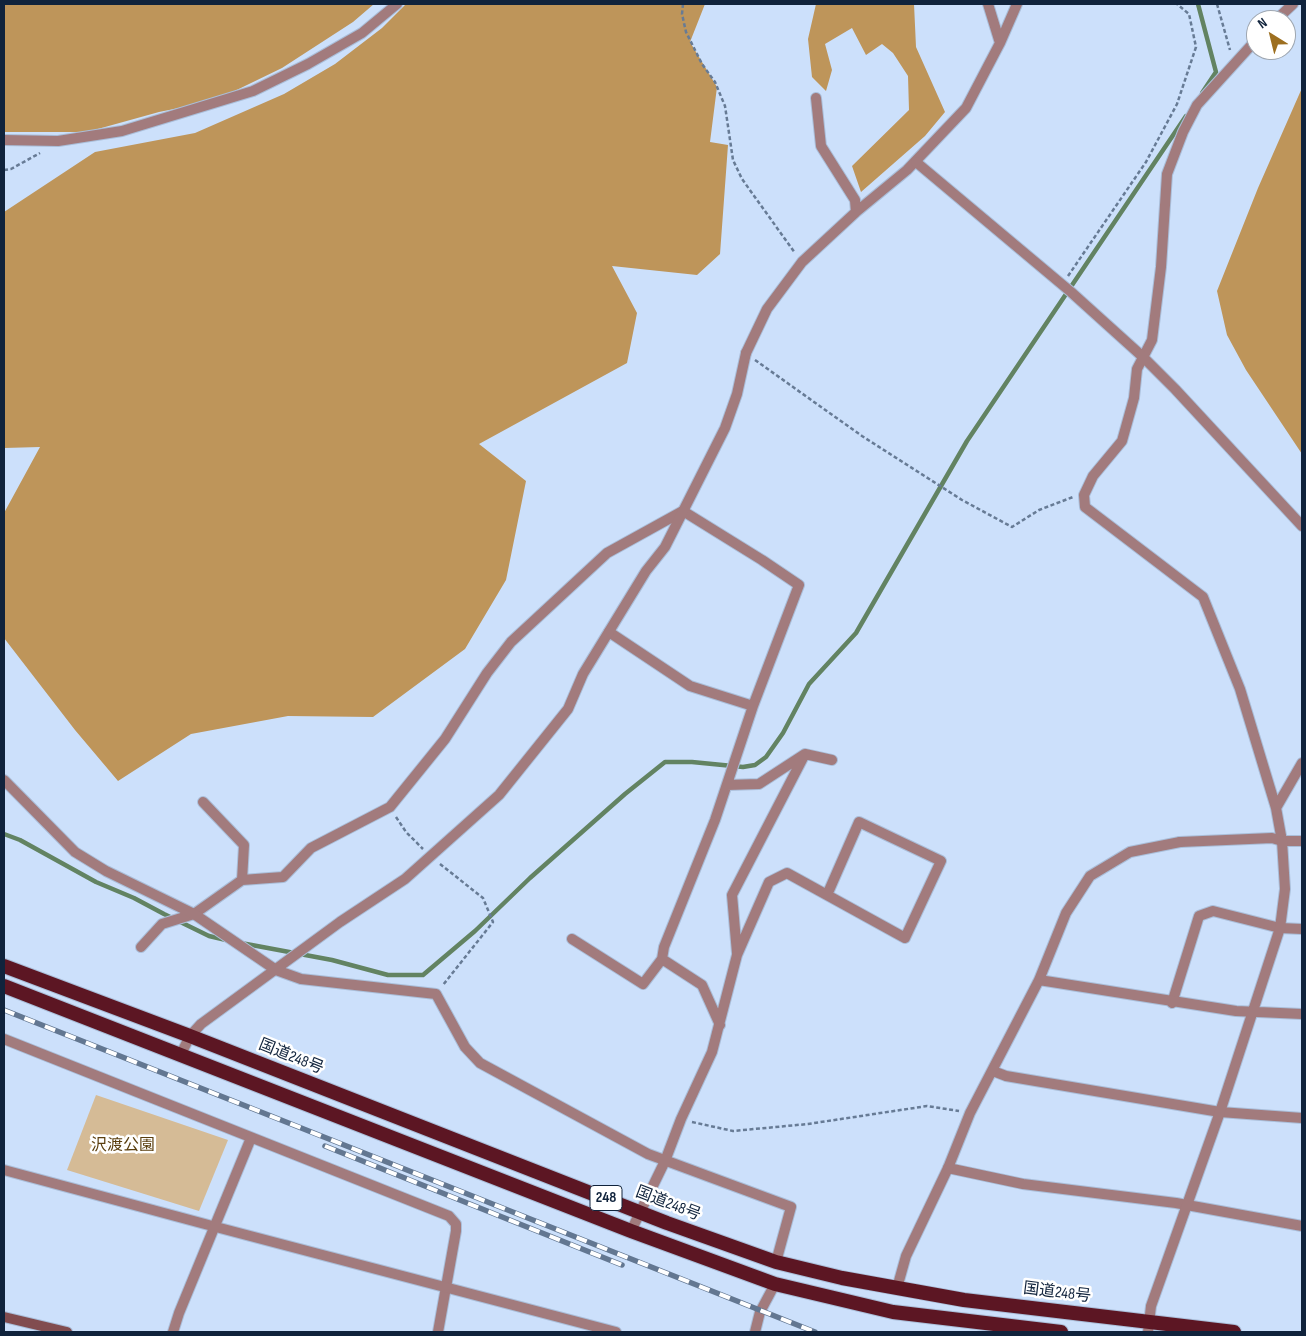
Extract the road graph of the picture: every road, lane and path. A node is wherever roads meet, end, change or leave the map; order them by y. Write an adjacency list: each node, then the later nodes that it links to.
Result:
1 (396, 4): 12 (street)
2 (683, 4): 16 (path)
3 (988, 4): 7 (street)
4 (1017, 4): 7 (street)
5 (1177, 4): 17 (path)
6 (1217, 4): 9 (path)
7 (1000, 43): 13 (street)
8 (1246, 51): 9 (street)
9 (1234, 64): 19 (street)
10 (816, 98): 15 (street)
11 (4, 140): 12 (street)
12 (58, 142): 14 (path)
13 (916, 162): 15 (street); 17 (street)
14 (4, 170)
15 (856, 212): 16 (street)
16 (802, 262): 18 (street)
17 (1062, 284): 19 (street)
18 (746, 353): 20 (path); 21 (street)
19 (1142, 356): 20 (street); 22 (street)
20 (1084, 495): 32 (street)
21 (683, 512): 23 (street); 24 (street); 31 (street)
22 (1302, 526)
23 (609, 632): 24 (street); 35 (street)
24 (753, 706): 29 (street)
25 (805, 754): 26 (street); 29 (street); 43 (street)
26 (832, 760)
27 (1302, 763): 32 (street)
28 (4, 780): 38 (street)
29 (727, 785): 44 (street)
30 (203, 802): 36 (street)
31 (390, 807): 35 (path); 36 (street)
32 (1276, 808): 33 (street)
33 (1282, 841): 34 (street); 39 (street); 47 (street)
34 (1302, 841)
35 (431, 858): 46 (street); 49 (path)
36 (242, 880): 38 (street)
37 (827, 895): 37 (street); 43 (street)
38 (194, 914): 42 (street); 46 (street)
39 (1280, 928): 40 (street); 50 (street); 51 (street)
40 (1302, 929)
41 (572, 939): 44 (street)
42 (141, 947)
43 (737, 955): 53 (street)
44 (662, 959): 53 (street)
45 (4, 966): 54 (highway, 国道248号 / 248)
46 (276, 970): 49 (street); 54 (street)
47 (1039, 980): 50 (street); 57 (street)
48 (4, 986): 56 (highway, 248)
49 (436, 994): 63 (street)
50 (1172, 1003): 51 (street)
51 (1252, 1013): 52 (street); 58 (street)
52 (1302, 1014)
53 (720, 1024): 61 (street)
54 (190, 1036): 56 (street); 67 (highway, 国道248号 / 248)
55 (4, 1039): 62 (street)
56 (180, 1056): 70 (highway, 248)
57 (993, 1071): 58 (street); 59 (street)
58 (1220, 1112): 60 (street); 66 (street)
59 (970, 1113): 61 (path); 64 (street)
60 (1302, 1118)
61 (681, 1119): 63 (street)
62 (251, 1138): 69 (street); 73 (street)
63 (665, 1162): 67 (street); 71 (street)
64 (948, 1168): 66 (street); 74 (street)
65 (4, 1170): 69 (street)
66 (1187, 1205): 68 (street); 76 (street)
67 (641, 1212): 70 (street); 71 (highway, 国道248号 / 248)
68 (1302, 1226)
69 (216, 1227): 73 (street); 78 (street)
70 (631, 1231): 72 (highway, 248)
71 (776, 1262): 74 (highway, 国道248号 / 248)
72 (776, 1284): 81 (street); 82 (highway, 248)
73 (447, 1288): 79 (street); 80 (street)
74 (897, 1288): 76 (highway, 国道248号 / 248)
75 (4, 1317): 77 (main road)
76 (1149, 1327): 83 (highway, 国道248号 / 248)
77 (66, 1332)
78 (174, 1332)
79 (438, 1332)
80 (616, 1332)
81 (755, 1332)
82 (1061, 1332)
83 (1234, 1332)

